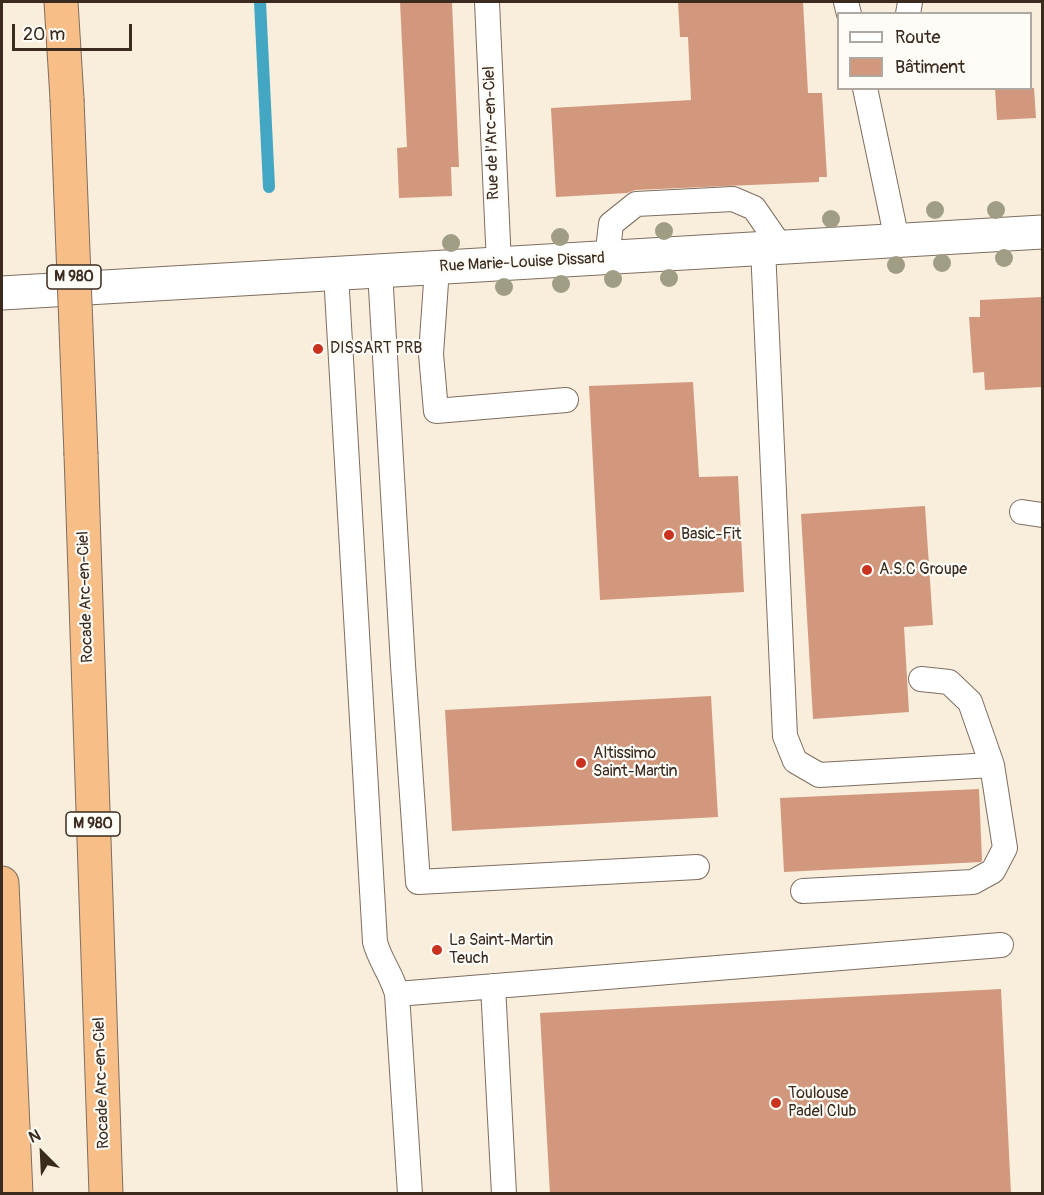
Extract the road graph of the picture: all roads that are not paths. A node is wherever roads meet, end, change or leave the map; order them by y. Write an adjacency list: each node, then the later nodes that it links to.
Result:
1 (61, 2): 23 (highway, Rocade Arc-en-Ciel / M 980, bridge)
2 (487, 2): 8 (lane, Rue de l'Arc-en-Ciel)
3 (865, 90): 5 (lane)
4 (1042, 232): 5 (street, Rue Marie-Louise Dissard)
5 (897, 240): 6 (street, Rue Marie-Louise Dissard)
6 (772, 248): 7 (street, Rue Marie-Louise Dissard); 7 (lane); 15 (lane)
7 (607, 258): 8 (street, Rue Marie-Louise Dissard)
8 (499, 264): 9 (street, Rue Marie-Louise Dissard)
9 (437, 268): 10 (street, Rue Marie-Louise Dissard); 13 (lane)
10 (380, 272): 11 (street, Rue Marie-Louise Dissard); 16 (lane)
11 (336, 274): 12 (street, Rue Marie-Louise Dissard); 21 (lane)
12 (2, 293)
13 (566, 400)
14 (921, 680): 15 (lane)
15 (992, 765): 18 (lane)
16 (697, 867)
17 (2, 883): 22 (highway)
18 (803, 891)
19 (1001, 945): 20 (lane)
20 (493, 986): 21 (lane); 25 (lane)
21 (397, 994): 24 (lane)
22 (16, 1194)
23 (106, 1194)
24 (410, 1194)
25 (504, 1194)

